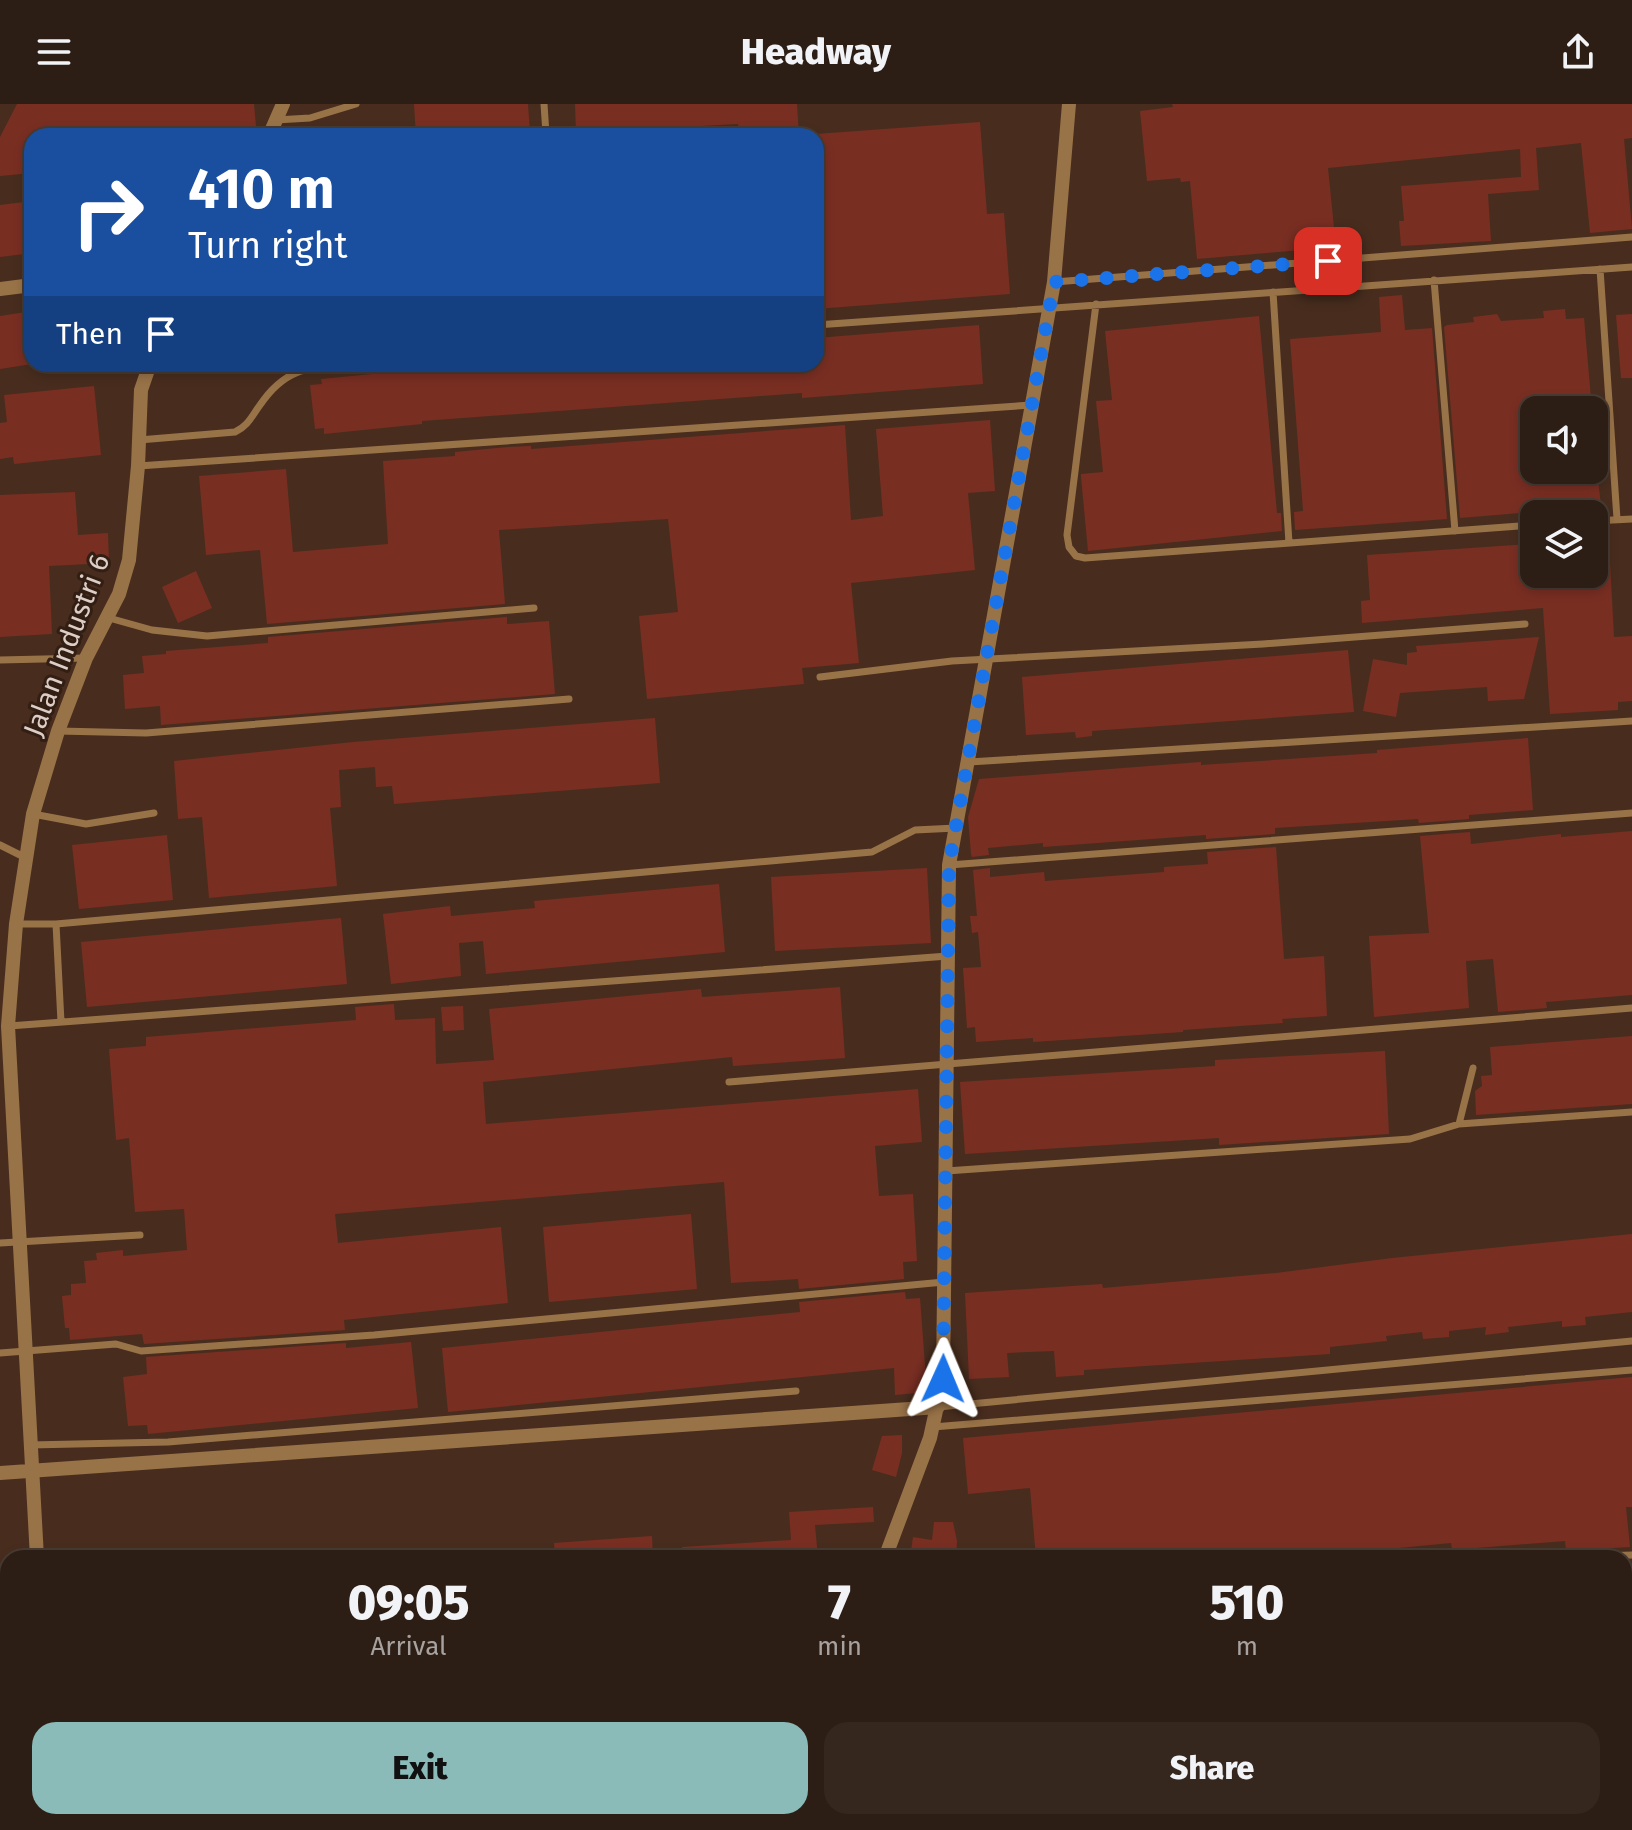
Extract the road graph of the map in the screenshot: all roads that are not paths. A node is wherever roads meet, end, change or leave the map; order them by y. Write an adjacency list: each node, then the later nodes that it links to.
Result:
1 (283, 104): 5 (street)
2 (356, 104): 5 (lane)
3 (544, 104): 7 (lane)
4 (1069, 104): 12 (street)
5 (276, 120): 6 (street)
6 (272, 128)
7 (546, 128)
8 (1632, 237): 12 (lane)
9 (1632, 267): 10 (lane)
10 (1600, 269): 11 (lane); 24 (lane)
11 (1434, 280): 15 (lane); 28 (lane)
12 (1054, 282): 17 (street)
13 (24, 286): 14 (street)
14 (0, 289)
15 (1273, 292): 16 (lane); 29 (lane)
16 (1096, 304): 17 (lane); 29 (lane)
17 (1050, 307): 18 (lane); 21 (street)
18 (824, 324)
19 (147, 372): 22 (street, Jalan Industri 6)
20 (293, 372): 22 (lane)
21 (1032, 405): 23 (lane); 35 (street)
22 (139, 440): 23 (street, Jalan Industri 6)
23 (138, 466): 31 (street, Jalan Industri 6)
24 (1617, 519): 25 (lane); 26 (lane)
25 (1632, 519)
26 (1608, 520)
27 (1520, 526): 28 (lane)
28 (1455, 531): 29 (lane)
29 (1289, 543)
30 (534, 608): 31 (lane)
31 (109, 618): 33 (street, Jalan Industri 6)
32 (1525, 624): 35 (lane)
33 (86, 658): 34 (lane); 39 (street, Jalan Industri 6)
34 (0, 660)
35 (987, 661): 36 (lane); 40 (street)
36 (820, 677)
37 (569, 699): 39 (lane)
38 (1632, 721): 40 (lane)
39 (58, 731): 43 (street, Jalan Industri 6)
40 (969, 762): 44 (street)
41 (154, 813): 43 (lane)
42 (1632, 813): 47 (lane)
43 (33, 814): 46 (street, Jalan Industri 6)
44 (956, 828): 47 (street); 49 (lane)
45 (0, 845): 46 (lane)
46 (26, 858): 48 (street, Jalan Industri 6)
47 (949, 865): 50 (street)
48 (16, 924): 49 (lane); 53 (street, Jalan Industri 6)
49 (56, 924): 52 (lane)
50 (948, 956): 52 (lane); 54 (street)
51 (1632, 1008): 54 (lane)
52 (61, 1022): 53 (lane)
53 (8, 1026): 61 (street, Jalan Industri 6)
54 (948, 1062): 56 (lane); 59 (street)
55 (1473, 1068): 58 (lane)
56 (729, 1082)
57 (1632, 1112): 58 (lane)
58 (1459, 1124): 59 (lane)
59 (944, 1171): 63 (street)
60 (140, 1235): 61 (lane)
61 (19, 1242): 62 (lane); 65 (street, Jalan Industri 6)
62 (0, 1243)
63 (944, 1282): 65 (lane); 69 (street)
64 (1632, 1341): 69 (lane)
65 (25, 1352): 66 (lane); 71 (street, Jalan Industri 6)
66 (0, 1353)
67 (1632, 1370): 70 (lane)
68 (796, 1391): 71 (lane)
69 (938, 1407): 70 (street); 72 (street)
70 (933, 1427): 75 (street)
71 (30, 1445): 72 (street, Jalan Industri 6)
72 (31, 1471): 73 (street); 74 (street, Jalan Industri 6)
73 (0, 1473)
74 (36, 1550)
75 (888, 1550)

